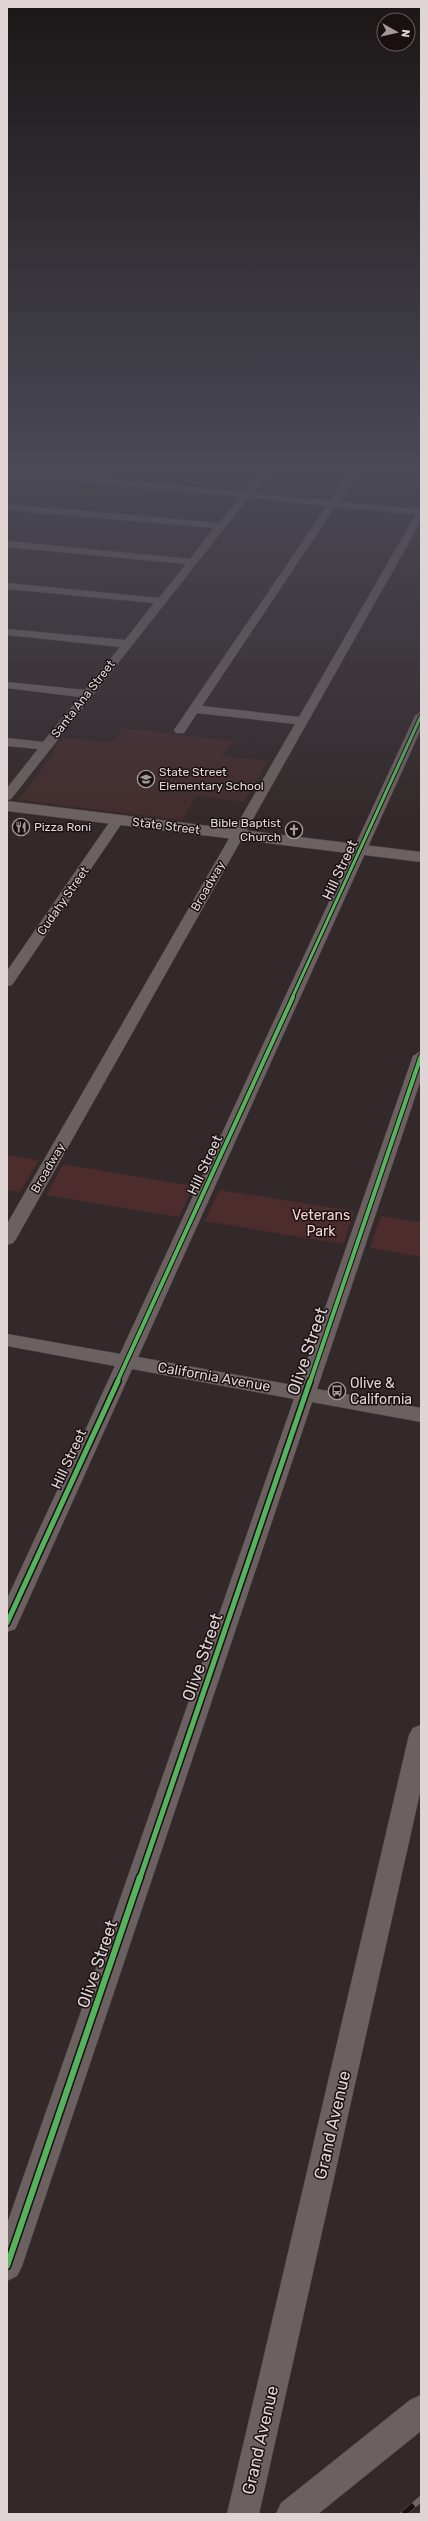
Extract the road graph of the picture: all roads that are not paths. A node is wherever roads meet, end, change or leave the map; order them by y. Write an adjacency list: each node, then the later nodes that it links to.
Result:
1 (34, 589): 5 (street)
2 (172, 589): 5 (street, Santa Ana Street)
3 (275, 589): 10 (street)
4 (378, 589): 12 (street, Broadway)
5 (162, 601): 7 (street, Santa Ana Street)
6 (7, 632): 7 (street)
7 (127, 644): 9 (street, Santa Ana Street)
8 (7, 685): 9 (street)
9 (87, 694): 15 (street, Santa Ana Street)
10 (194, 708): 12 (street); 13 (street)
11 (421, 716): 20 (street, Hill Street)
12 (303, 720): 19 (street, Broadway)
13 (180, 730)
14 (7, 742): 15 (street)
15 (46, 746): 16 (street, Santa Ana Street)
16 (7, 796)
17 (7, 806): 18 (main road, State Street)
18 (118, 820): 19 (main road, State Street); 22 (street, Cudahy Street)
19 (238, 834): 20 (main road, State Street); 24 (street, Broadway)
20 (361, 850): 21 (main road, State Street); 26 (street, Hill Street)
21 (421, 857)
22 (7, 982)
23 (421, 1056): 27 (street, Olive Street)
24 (7, 1239)
25 (7, 1340): 26 (street, California Avenue)
26 (126, 1361): 27 (street, California Avenue); 29 (street, Hill Street)
27 (306, 1394): 28 (street, California Avenue); 31 (street, Olive Street)
28 (421, 1415)
29 (7, 1623)
30 (421, 1735): 33 (street, Grand Avenue)
31 (7, 2266)
32 (421, 2410): 34 (street)
33 (243, 2514)
34 (292, 2514)

